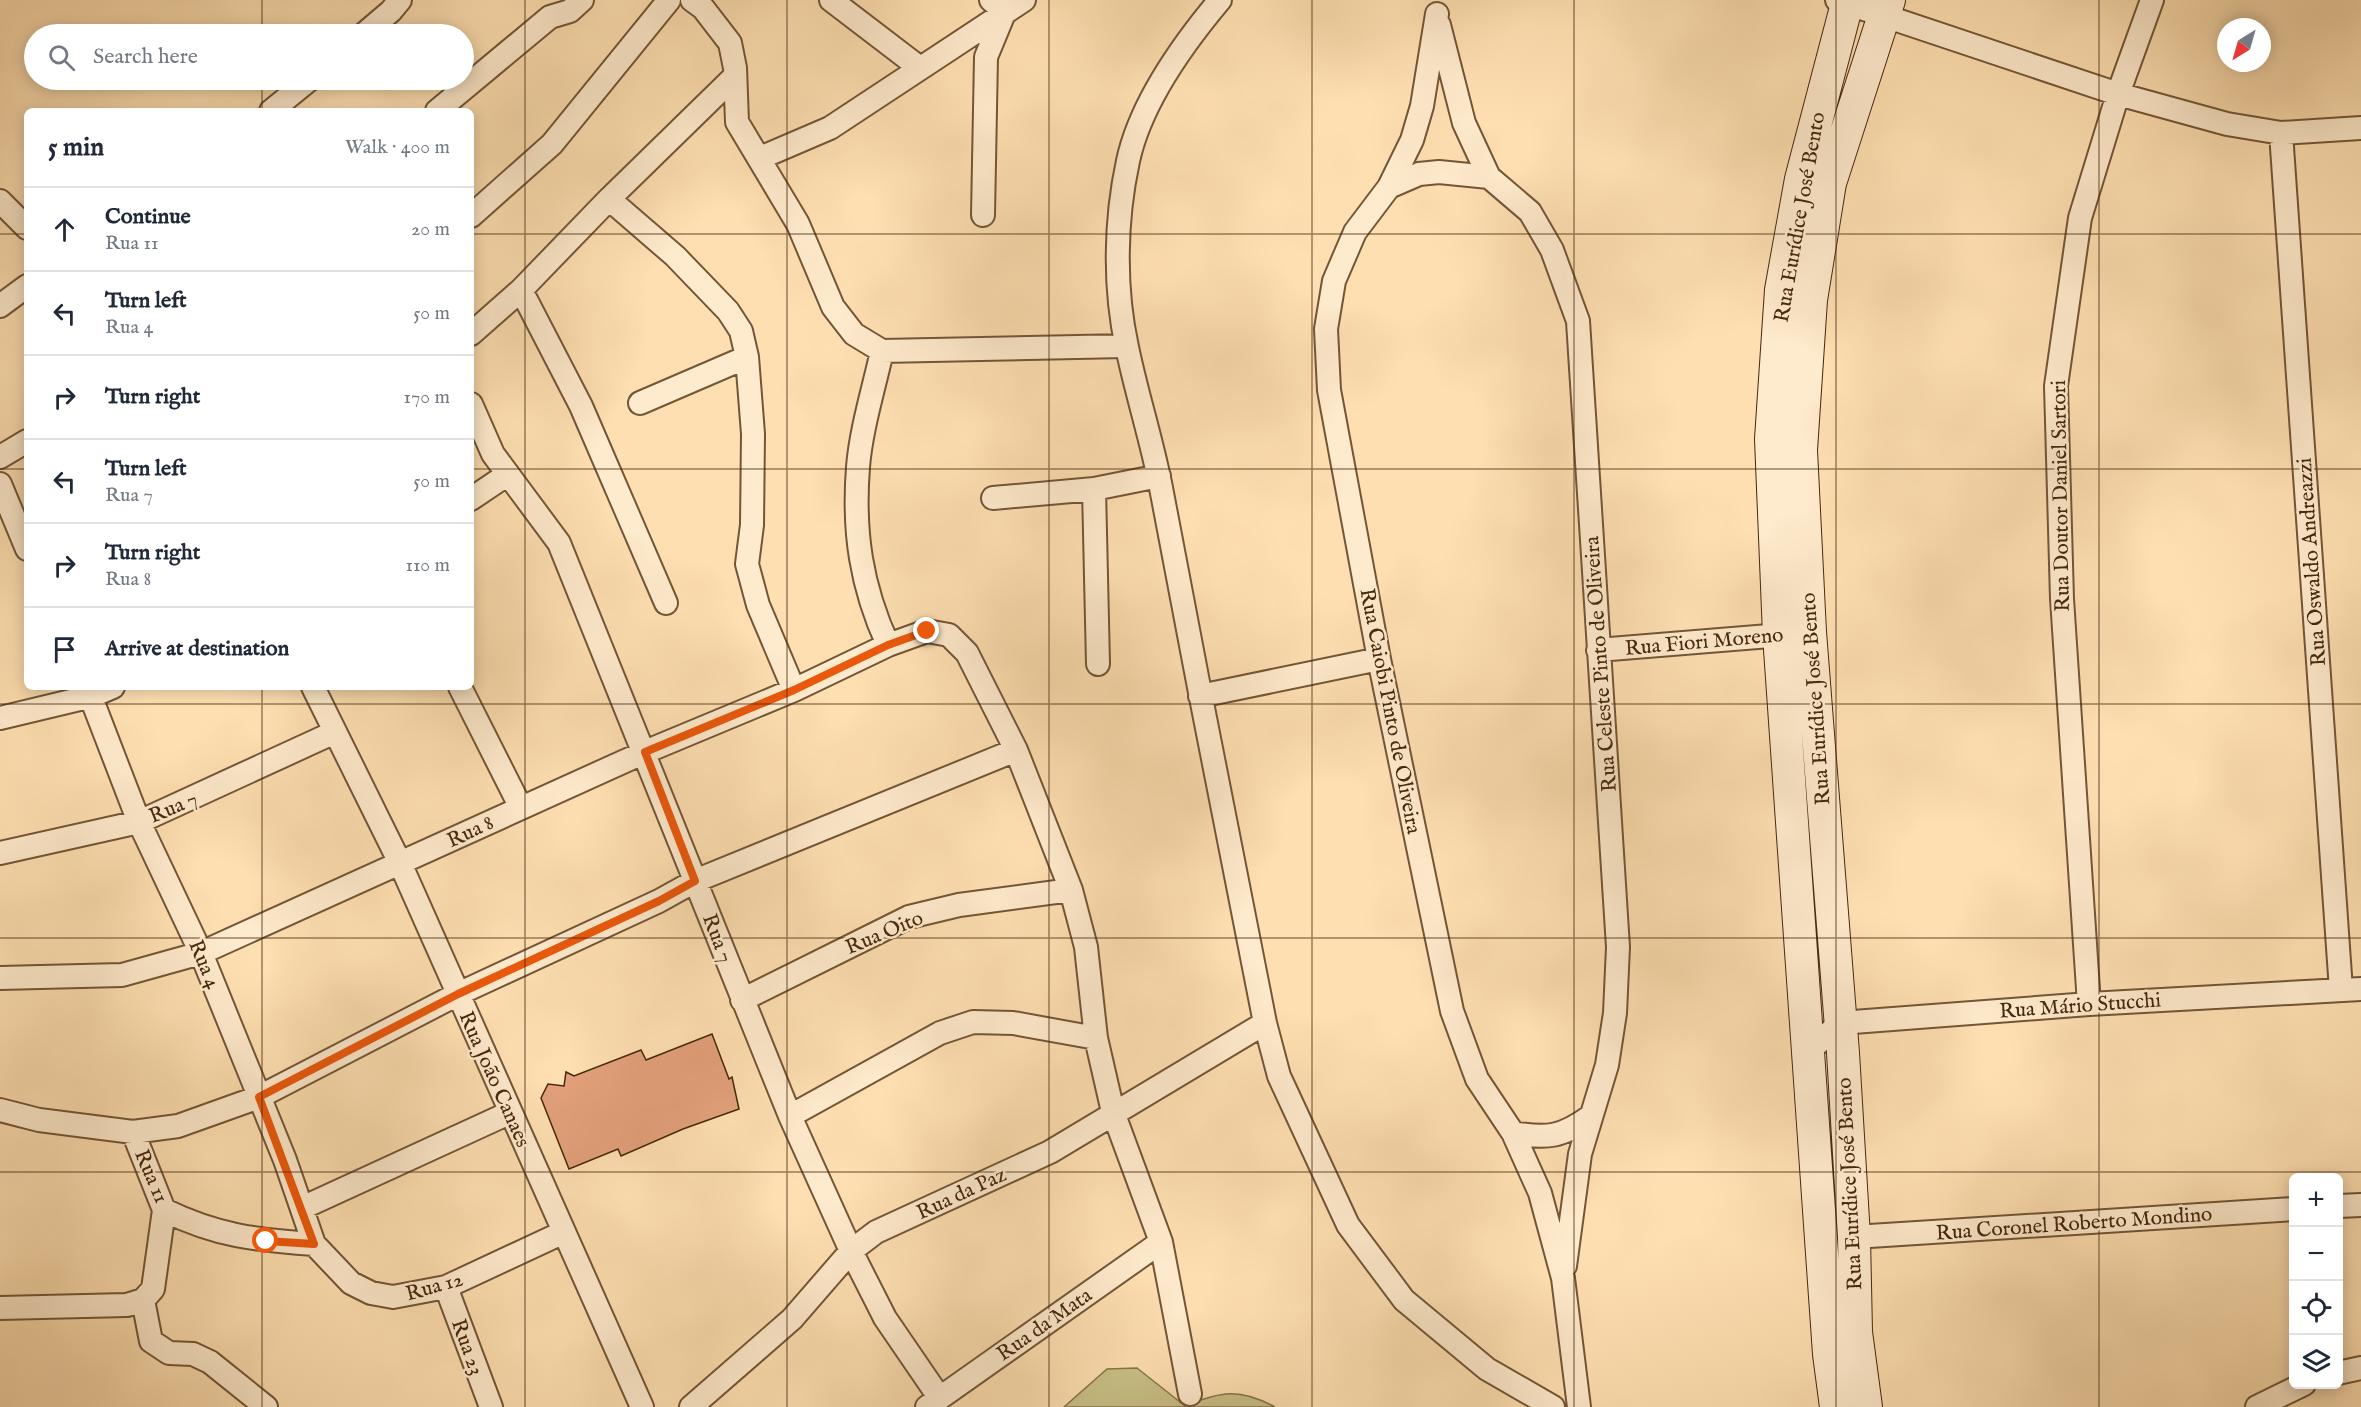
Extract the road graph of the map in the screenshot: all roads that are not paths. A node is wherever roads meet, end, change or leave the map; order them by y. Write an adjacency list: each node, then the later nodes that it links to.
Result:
1 (582, 0): 15 (street)
2 (669, 0): 28 (street)
3 (692, 0): 14 (street)
4 (831, 0): 13 (street)
5 (1220, 0): 35 (street)
6 (2152, 0): 18 (street, Rua Doutor Daniel Sartori)
7 (1844, 1): 11 (street); 51 (street, Rua Eurídice José Bento)
8 (1007, 4): 13 (street); 29 (street)
9 (396, 6): 12 (street)
10 (1436, 7): 24 (street, Rua Caiobi Pinto de Oliveira); 25 (street, Rua Caiobi Pinto de Oliveira)
11 (1886, 7): 18 (street); 50 (street, Rua Eurídice José Bento)
12 (375, 24)
13 (920, 68): 23 (street)
14 (735, 76): 23 (street); 26 (street)
15 (474, 79)
16 (299, 90): 19 (street)
17 (461, 90): 20 (street)
18 (2118, 94): 22 (street); 76 (street, Rua Doutor Daniel Sartori)
19 (281, 108)
20 (440, 108)
21 (2361, 128): 22 (street)
22 (2281, 133): 73 (street, Rua Oswaldo Andreazzi)
23 (760, 158): 36 (street)
24 (1489, 177): 25 (street); 53 (street, Rua Celeste Pinto de Oliveira)
25 (1389, 187): 54 (street, Rua Caiobi Pinto de Oliveira)
26 (609, 199): 32 (street); 37 (street)
27 (0, 201): 30 (street)
28 (474, 213)
29 (983, 215)
30 (24, 225)
31 (24, 288): 33 (street)
32 (521, 290): 34 (street); 49 (street)
33 (0, 306)
34 (474, 331)
35 (1126, 346): 36 (street); 43 (street)
36 (882, 351): 52 (street)
37 (747, 357): 38 (street); 58 (street)
38 (640, 403)
39 (474, 411): 42 (street, Rua 7)
40 (24, 443): 41 (street)
41 (0, 457)
42 (508, 474): 46 (street); 64 (street, Rua 7)
43 (1159, 476): 45 (street); 60 (street)
44 (0, 484): 48 (street)
45 (1094, 489): 47 (street); 55 (street)
46 (474, 497)
47 (993, 498)
48 (24, 542)
49 (666, 603)
50 (1810, 632): 51 (street, Rua Fiori Moreno); 78 (street, Rua Eurídice José Bento)
51 (1779, 636): 53 (street, Rua Fiori Moreno); 80 (street, Rua Eurídice José Bento)
52 (888, 645): 58 (street, Rua 8); 63 (street, Rua 8)
53 (1598, 650): 86 (street, Rua Celeste Pinto de Oliveira)
54 (1379, 658): 60 (street); 88 (street, Rua Caiobi Pinto de Oliveira)
55 (1098, 664)
56 (314, 690): 62 (street, Rua João Canaes)
57 (462, 690): 65 (street)
58 (794, 690): 64 (street, Rua 8)
59 (89, 692): 61 (street); 66 (street, Rua 4)
60 (1200, 696): 77 (street)
61 (0, 718)
62 (335, 732): 66 (street, Rua 7); 68 (street, Rua João Canaes)
63 (1016, 750): 69 (street); 70 (street)
64 (645, 752): 65 (street, Rua 8); 69 (street, Rua 7)
65 (521, 808): 68 (street, Rua 8)
66 (139, 822): 67 (street, Rua 7); 71 (street, Rua 4)
67 (0, 853)
68 (400, 863): 71 (street, Rua 8); 74 (street, Rua João Canaes)
69 (695, 881): 74 (street); 75 (street, Rua 7)
70 (1071, 890): 75 (street, Rua Oito); 79 (street)
71 (201, 953): 72 (street, Rua 8); 81 (street, Rua 4)
72 (0, 978)
73 (2351, 990): 76 (street, Rua Mário Stucchi)
74 (458, 994): 81 (street); 84 (street, Rua João Canaes)
75 (742, 1000): 85 (street, Rua 7)
76 (2089, 1004): 78 (street, Rua Mário Stucchi)
77 (1265, 1023): 83 (street, Rua da Paz); 112 (street)
78 (1840, 1023): 80 (street); 95 (street, Rua Eurídice José Bento)
79 (1096, 1038): 83 (street); 85 (street)
80 (1810, 1050): 114 (street, Rua Eurídice José Bento)
81 (259, 1097): 87 (street); 91 (street, Rua 4)
82 (0, 1110): 87 (street)
83 (1113, 1112): 96 (street); 98 (street, Rua da Paz)
84 (510, 1113): 91 (street); 94 (street, Rua João Canaes)
85 (790, 1116): 98 (street, Rua 7)
86 (1591, 1116): 88 (street); 99 (street, Rua Celeste Pinto de Oliveira)
87 (133, 1132): 93 (street, Rua 11)
88 (1513, 1133): 99 (street, Rua Caiobi Pinto de Oliveira)
89 (2361, 1205): 90 (street)
90 (2343, 1206)
91 (302, 1208): 97 (street, Rua 4)
92 (2289, 1209): 95 (street, Rua Coronel Roberto Mondino)
93 (164, 1210): 97 (street, Rua 11); 101 (street)
94 (564, 1232): 100 (street, Rua 12); 110 (street, Rua João Canaes)
95 (1854, 1237): 115 (street, Rua Eurídice José Bento)
96 (1161, 1242): 106 (street); 107 (street, Rua da Mata)
97 (314, 1244): 100 (street, Rua 12)
98 (851, 1251): 107 (street, Rua 7); 111 (street, Rua da Paz)
99 (1563, 1278): 113 (street, Rua Caiobi Pinto de Oliveira)
100 (446, 1287): 109 (street, Rua 23)
101 (143, 1300): 102 (street); 108 (street)
102 (0, 1308)
103 (2361, 1368): 104 (street)
104 (2343, 1372)
105 (2294, 1389): 116 (street)
106 (1190, 1394)
107 (933, 1402)
108 (266, 1407)
109 (490, 1407)
110 (642, 1407)
111 (691, 1407)
112 (1553, 1407)
113 (1578, 1407)
114 (1836, 1407)
115 (1866, 1407)
116 (2257, 1407)

